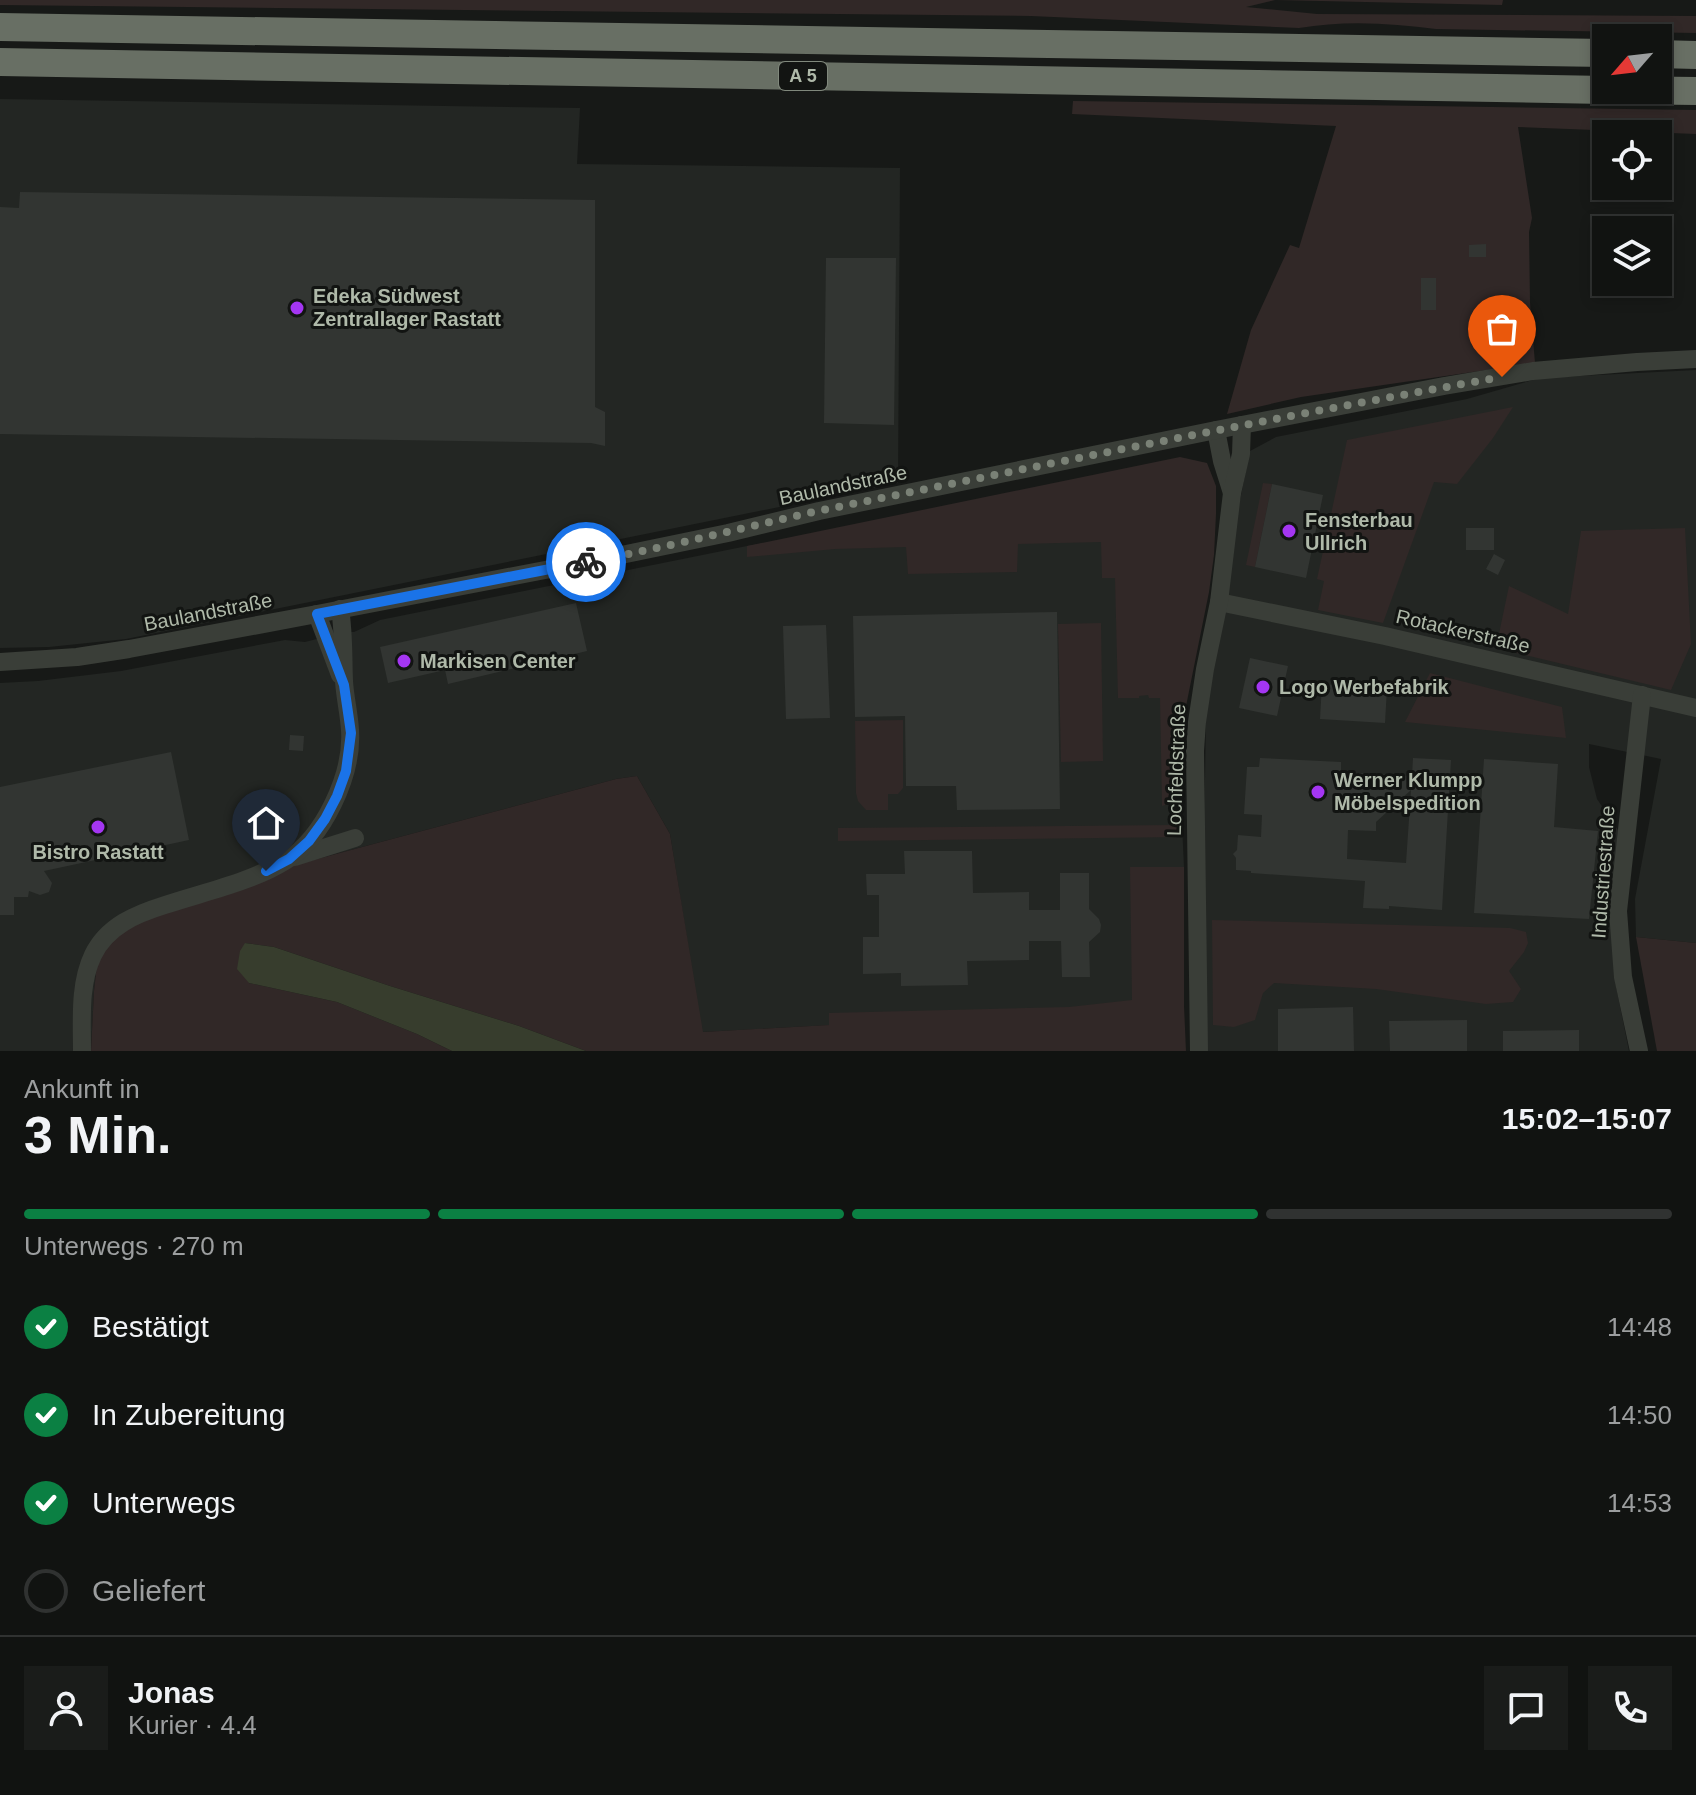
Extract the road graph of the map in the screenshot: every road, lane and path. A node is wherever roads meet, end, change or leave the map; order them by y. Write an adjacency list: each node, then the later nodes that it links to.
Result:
1 (0, 27): 2 (highway, A 5)
2 (1592, 53)
3 (1672, 54): 4 (highway)
4 (1696, 55)
5 (0, 62): 6 (highway, A 5)
6 (1592, 90)
7 (1672, 91): 8 (highway)
8 (1696, 91)
9 (1696, 359): 10 (street, Baulandstraße)
10 (1242, 425): 11 (street, Baulandstraße); 12 (street, Lochfeldstraße)
11 (1216, 430): 12 (street, Lochfeldstraße); 14 (street, Baulandstraße)
12 (1232, 493): 13 (street, Lochfeldstraße)
13 (1219, 602): 18 (street, Rotackerstraße); 23 (street, Lochfeldstraße)
14 (340, 609): 15 (street, Baulandstraße); 17 (street)
15 (317, 614): 16 (street, Baulandstraße); 17 (street)
16 (0, 662)
17 (344, 685): 21 (street)
18 (1642, 695): 19 (street, Rotackerstraße); 24 (street, Industriestraße)
19 (1696, 708)
20 (355, 838): 21 (street)
21 (289, 859): 22 (street)
22 (82, 1051)
23 (1199, 1051)
24 (1639, 1051)

